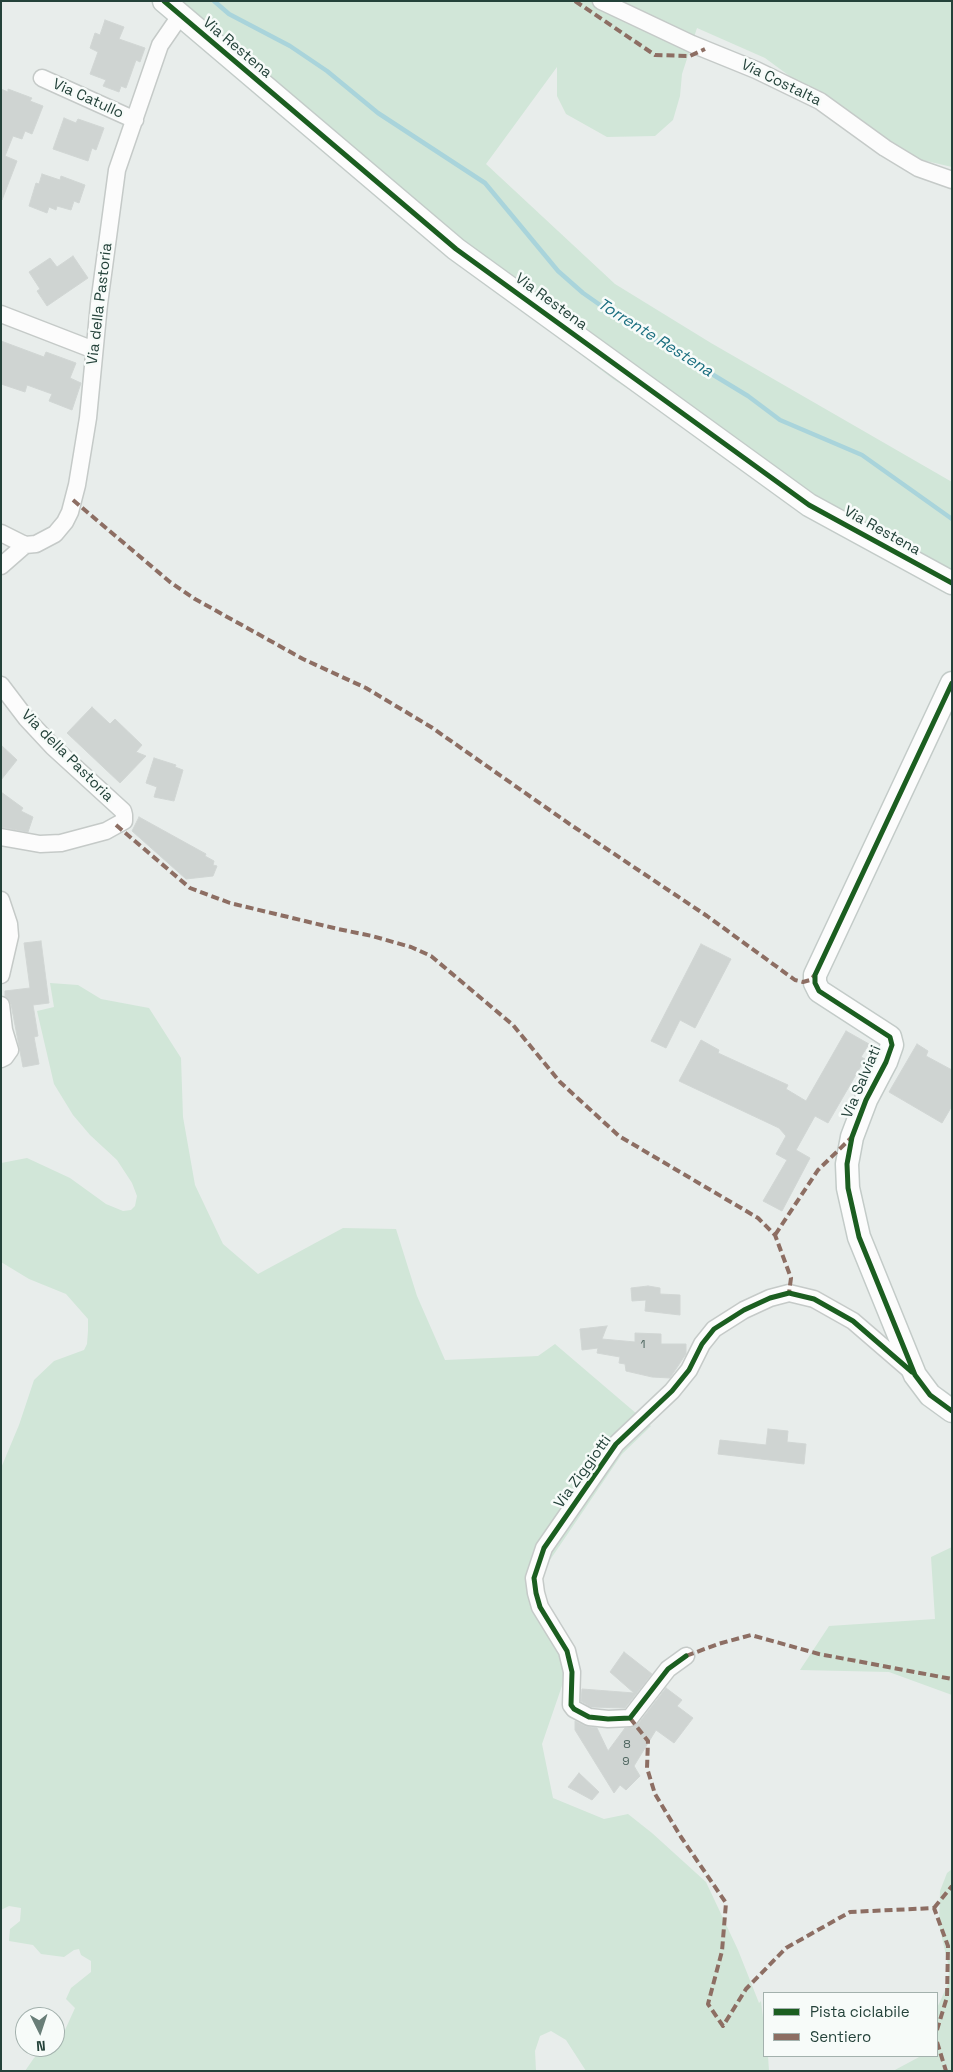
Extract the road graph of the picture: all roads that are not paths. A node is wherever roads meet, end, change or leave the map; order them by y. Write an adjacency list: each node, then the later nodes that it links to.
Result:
1 (164, 1): 3 (street, Via Restena)
2 (601, 1): 6 (street, Via Costalta)
3 (180, 16): 5 (street, Via della Pastoria); 12 (street, Via Restena)
4 (42, 78): 5 (street, Via Catullo)
5 (135, 120): 8 (street, Via della Pastoria)
6 (952, 180)
7 (1, 314): 8 (street)
8 (94, 350): 10 (street, Via della Pastoria)
9 (1, 533): 10 (street)
10 (25, 545): 11 (street, Via della Pastoria)
11 (1, 566)
12 (952, 583)
13 (952, 683): 20 (street, Via Salviati)
14 (1, 685): 15 (street, Via della Pastoria)
15 (1, 837)
16 (1, 900): 17 (street)
17 (1, 975)
18 (1, 1005): 19 (street)
19 (1, 1059)
20 (915, 1374): 21 (street, Via Salviati); 22 (street, Via Ziggiotti)
21 (952, 1411)
22 (686, 1656)

